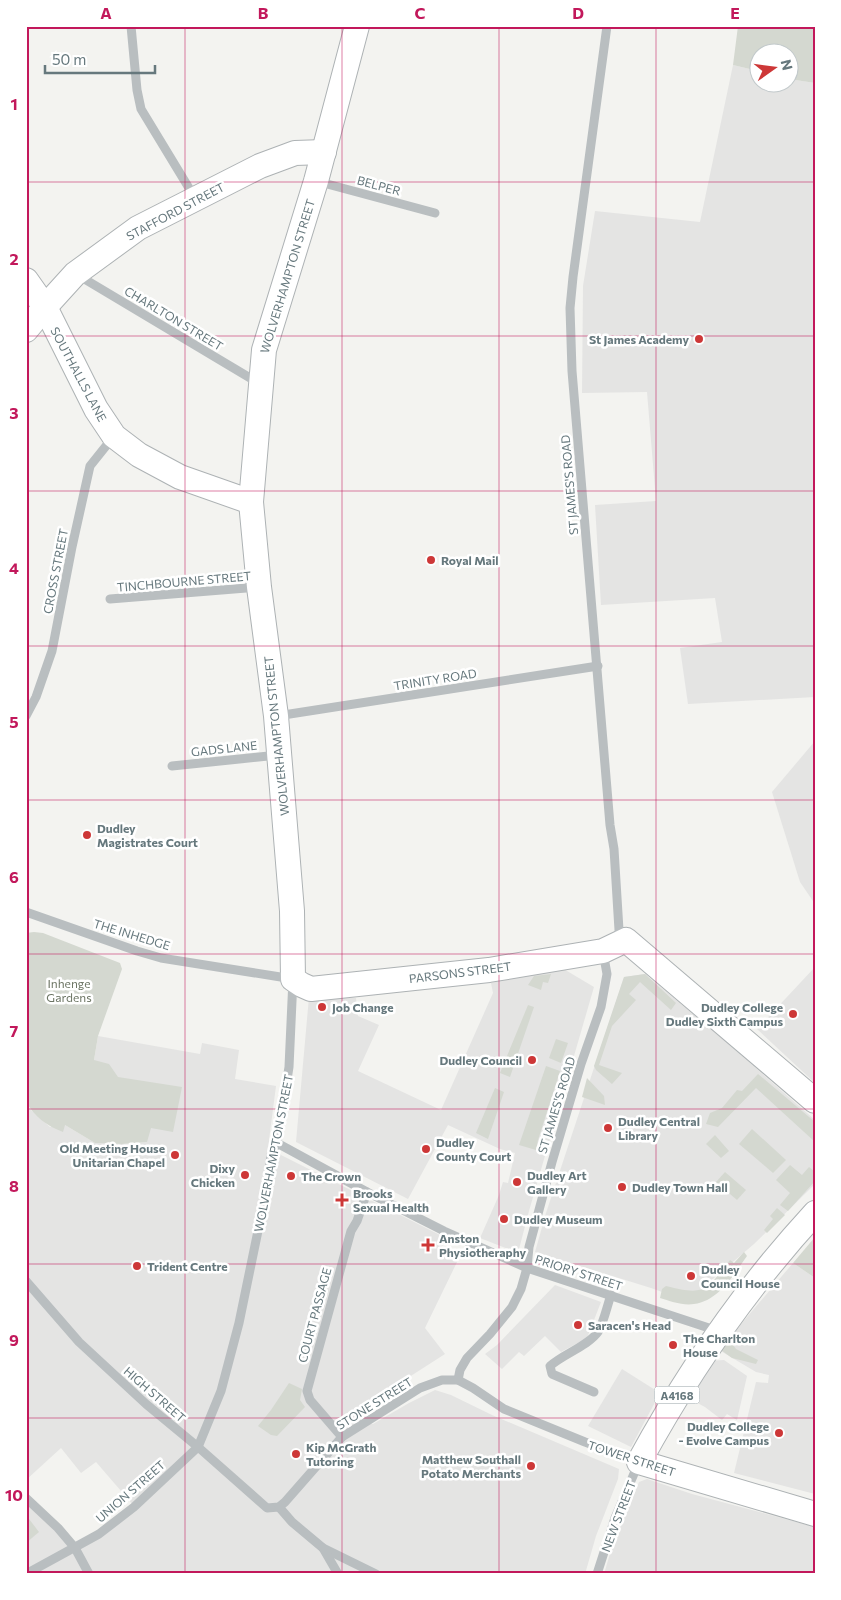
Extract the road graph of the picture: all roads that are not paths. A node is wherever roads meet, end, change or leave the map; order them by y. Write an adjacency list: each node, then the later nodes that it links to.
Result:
1 (131, 26): 6 (street)
2 (357, 26): 4 (main road, WOLVERHAMPTON STREET)
3 (607, 26): 17 (street, ST JAMES'S ROAD)
4 (324, 152): 5 (main road, WOLVERHAMPTON STREET); 6 (main road, STAFFORD STREET)
5 (316, 181): 7 (street, BELPER); 12 (main road, WOLVERHAMPTON STREET)
6 (196, 199): 8 (main road, STAFFORD STREET)
7 (435, 213)
8 (75, 274): 10 (main road, STAFFORD STREET); 12 (street, CHARLTON STREET)
9 (26, 280): 10 (main road, SOUTHALLS LANE)
10 (45, 307): 11 (main road, STAFFORD STREET); 13 (main road, SOUTHALLS LANE)
11 (26, 330)
12 (260, 384): 14 (main road, WOLVERHAMPTON STREET)
13 (114, 436): 14 (main road, SOUTHALLS LANE); 18 (street, CROSS STREET)
14 (252, 502): 15 (main road, WOLVERHAMPTON STREET)
15 (259, 587): 16 (street, TINCHBOURNE STREET); 19 (main road, WOLVERHAMPTON STREET)
16 (110, 599)
17 (598, 666): 19 (street, TRINITY ROAD); 23 (street, ST JAMES'S ROAD)
18 (26, 716)
19 (276, 716): 20 (main road, WOLVERHAMPTON STREET)
20 (279, 755): 21 (street, GADS LANE); 25 (main road, WOLVERHAMPTON STREET)
21 (172, 766)
22 (26, 912): 25 (street, THE INHEDGE)
23 (626, 940): 24 (main road, PARSONS STREET); 26 (main road)
24 (602, 951): 25 (main road, PARSONS STREET); 30 (street, ST JAMES'S ROAD)
25 (293, 979): 27 (street, WOLVERHAMPTON STREET)
26 (815, 1101)
27 (277, 1142): 28 (street, PRIORY STREET); 37 (street, WOLVERHAMPTON STREET)
28 (367, 1192): 30 (street, PRIORY STREET); 36 (street, COURT PASSAGE)
29 (815, 1212): 33 (main road, A4168)
30 (527, 1268): 32 (street, PRIORY STREET); 34 (street)
31 (26, 1281): 37 (street, HIGH STREET)
32 (612, 1295): 33 (street, PRIORY STREET); 35 (street)
33 (718, 1331): 38 (main road, NEW STREET / A4168)
34 (458, 1380): 36 (street, STONE STREET); 38 (street, TOWER STREET)
35 (594, 1392)
36 (342, 1437): 40 (street, STONE STREET)
37 (198, 1447): 40 (street, HIGH STREET); 42 (street, UNION STREET)
38 (640, 1462): 41 (main road, TOWER STREET); 48 (street, NEW STREET)
39 (26, 1498): 42 (street)
40 (282, 1504): 43 (street, HIGH STREET)
41 (815, 1514)
42 (75, 1548): 44 (street, UNION STREET); 45 (street)
43 (323, 1548): 46 (street, HIGH STREET); 47 (street, HIGH STREET)
44 (26, 1574)
45 (89, 1574)
46 (338, 1574)
47 (376, 1574)
48 (597, 1574)

